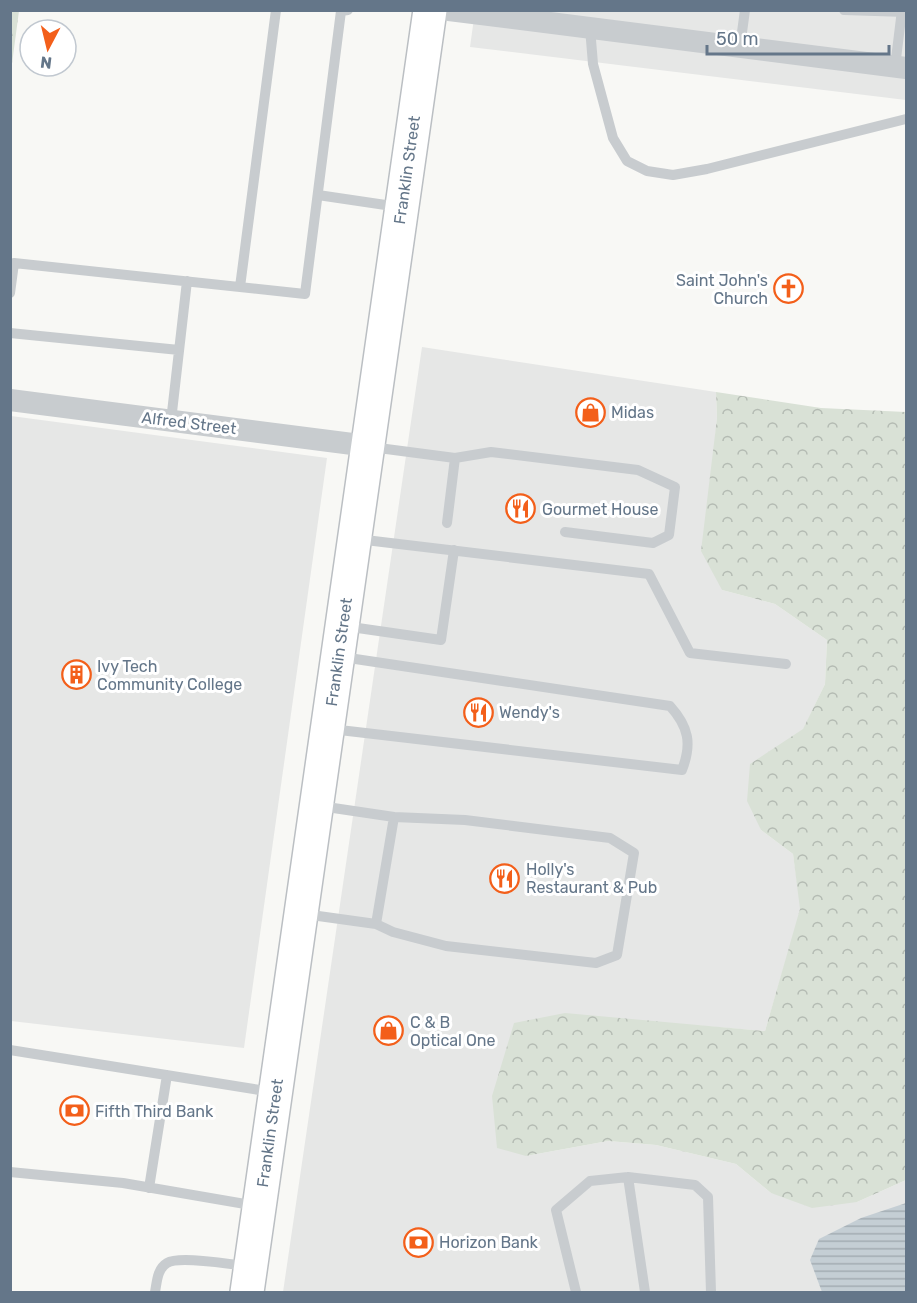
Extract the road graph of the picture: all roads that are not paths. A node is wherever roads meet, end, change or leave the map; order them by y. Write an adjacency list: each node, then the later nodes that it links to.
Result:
1 (276, 10): 16 (lane)
2 (348, 10): 7 (lane)
3 (430, 10): 14 (main road, Franklin Street)
4 (449, 10): 9 (street)
5 (745, 10): 10 (lane)
6 (844, 10): 8 (lane)
7 (341, 11): 13 (lane)
8 (903, 11): 11 (lane)
9 (590, 28): 10 (street); 12 (lane)
10 (740, 47): 11 (street)
11 (901, 68)
12 (906, 119)
13 (318, 195): 14 (lane); 16 (lane)
14 (402, 207): 22 (main road, Franklin Street)
15 (187, 281): 16 (lane); 17 (lane); 19 (lane)
16 (240, 287)
17 (10, 293)
18 (10, 333): 19 (lane)
19 (179, 350): 21 (lane)
20 (10, 400): 21 (street, Alfred Street)
21 (171, 421): 22 (street, Alfred Street)
22 (368, 446): 23 (lane); 26 (main road, Franklin Street)
23 (455, 458): 24 (lane); 25 (lane)
24 (447, 523)
25 (565, 532)
26 (357, 539): 27 (lane); 28 (main road, Franklin Street)
27 (454, 550): 28 (lane); 29 (lane)
28 (340, 641): 30 (main road, Franklin Street); 30 (lane)
29 (786, 664)
30 (328, 728): 31 (main road, Franklin Street)
31 (317, 806): 32 (lane); 33 (main road, Franklin Street)
32 (394, 817): 34 (lane); 34 (lane)
33 (301, 914): 34 (lane); 37 (main road, Franklin Street)
34 (376, 924)
35 (11, 1052): 36 (lane)
36 (166, 1075): 37 (lane); 40 (lane)
37 (276, 1093): 41 (main road, Franklin Street)
38 (10, 1172): 40 (lane)
39 (628, 1177): 44 (lane); 45 (lane); 46 (lane)
40 (149, 1188): 41 (lane)
41 (260, 1206): 42 (main road, Franklin Street)
42 (249, 1280): 43 (lane)
43 (155, 1293)
44 (576, 1293)
45 (645, 1293)
46 (711, 1293)

